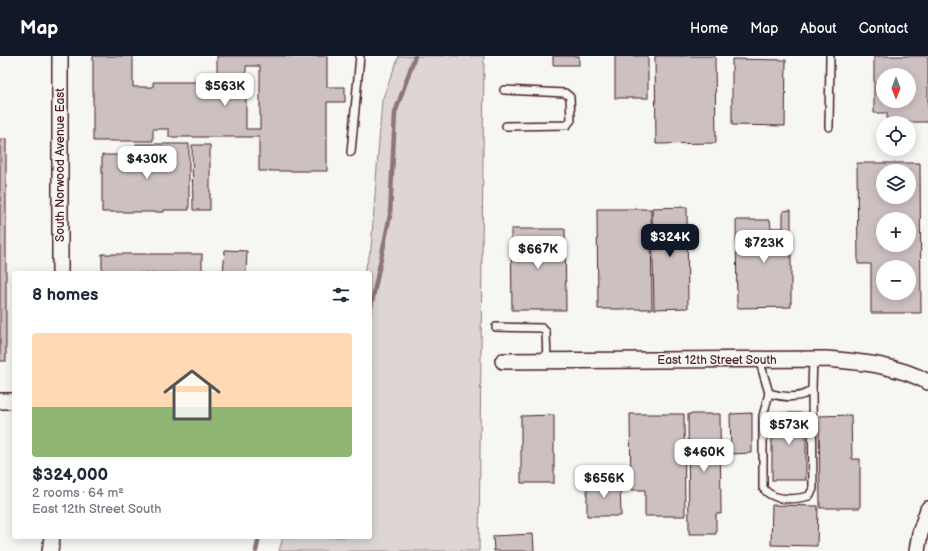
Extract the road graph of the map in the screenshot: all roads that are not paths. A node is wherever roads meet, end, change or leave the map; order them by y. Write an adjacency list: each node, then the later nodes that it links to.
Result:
1 (60, 56): 8 (street, South Norwood Avenue East)
2 (360, 56): 7 (lane)
3 (830, 56): 6 (lane)
4 (504, 90): 5 (lane)
5 (506, 126)
6 (829, 127)
7 (351, 152)
8 (60, 271)
9 (496, 327): 13 (lane)
10 (759, 359): 11 (street, East 12th Street South); 13 (street, East 12th Street South); 16 (lane)
11 (813, 359): 14 (street, East 12th Street South); 15 (lane)
12 (503, 361): 13 (street, East 12th Street South)
13 (547, 361)
14 (928, 382)
15 (812, 389): 16 (lane); 16 (lane)
16 (769, 393)
17 (12, 400): 18 (street)
18 (0, 401)
19 (928, 509): 22 (street)
20 (52, 539): 21 (street)
21 (50, 551)
22 (917, 551)

